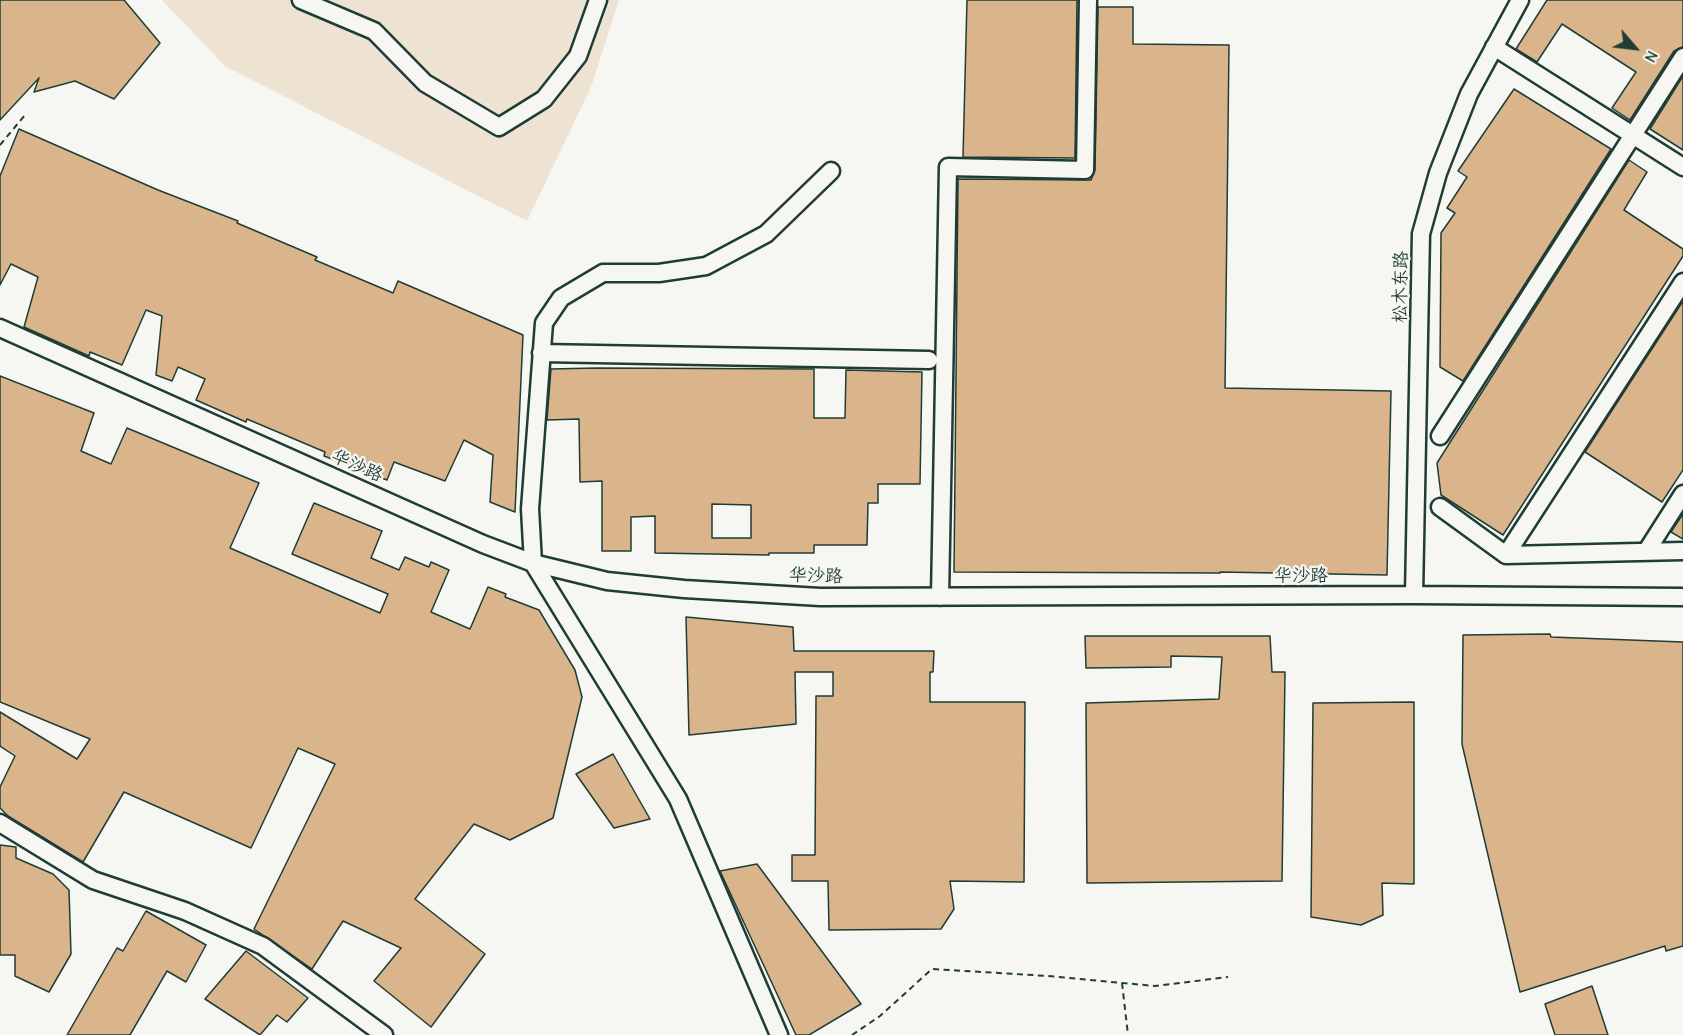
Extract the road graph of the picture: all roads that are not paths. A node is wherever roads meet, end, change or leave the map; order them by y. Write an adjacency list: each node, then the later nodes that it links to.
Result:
1 (301, 0): 2 (street)
2 (598, 0)
3 (1088, 0): 22 (street)
4 (1520, 0): 5 (street, 松木东路)
5 (1494, 47): 7 (street); 21 (street, 松木东路)
6 (1683, 57): 7 (street)
7 (1633, 135): 8 (street); 14 (street)
8 (1683, 167)
9 (831, 171): 12 (street)
10 (1683, 282): 19 (street)
11 (0, 328): 20 (street, 华沙路)
12 (541, 353): 13 (street); 20 (street)
13 (929, 360)
14 (1440, 436)
15 (1683, 494): 18 (street)
16 (1440, 507): 19 (street)
17 (1683, 551): 18 (street)
18 (1646, 552): 19 (street)
19 (1506, 555)
20 (533, 563): 22 (street, 华沙路); 28 (street)
21 (1414, 595): 22 (street, 华沙路); 23 (street, 华沙路)
22 (940, 597)
23 (1683, 597)
24 (0, 823): 25 (street)
25 (364, 1020): 26 (street); 27 (street)
26 (374, 1035)
27 (384, 1035)
28 (780, 1035)

